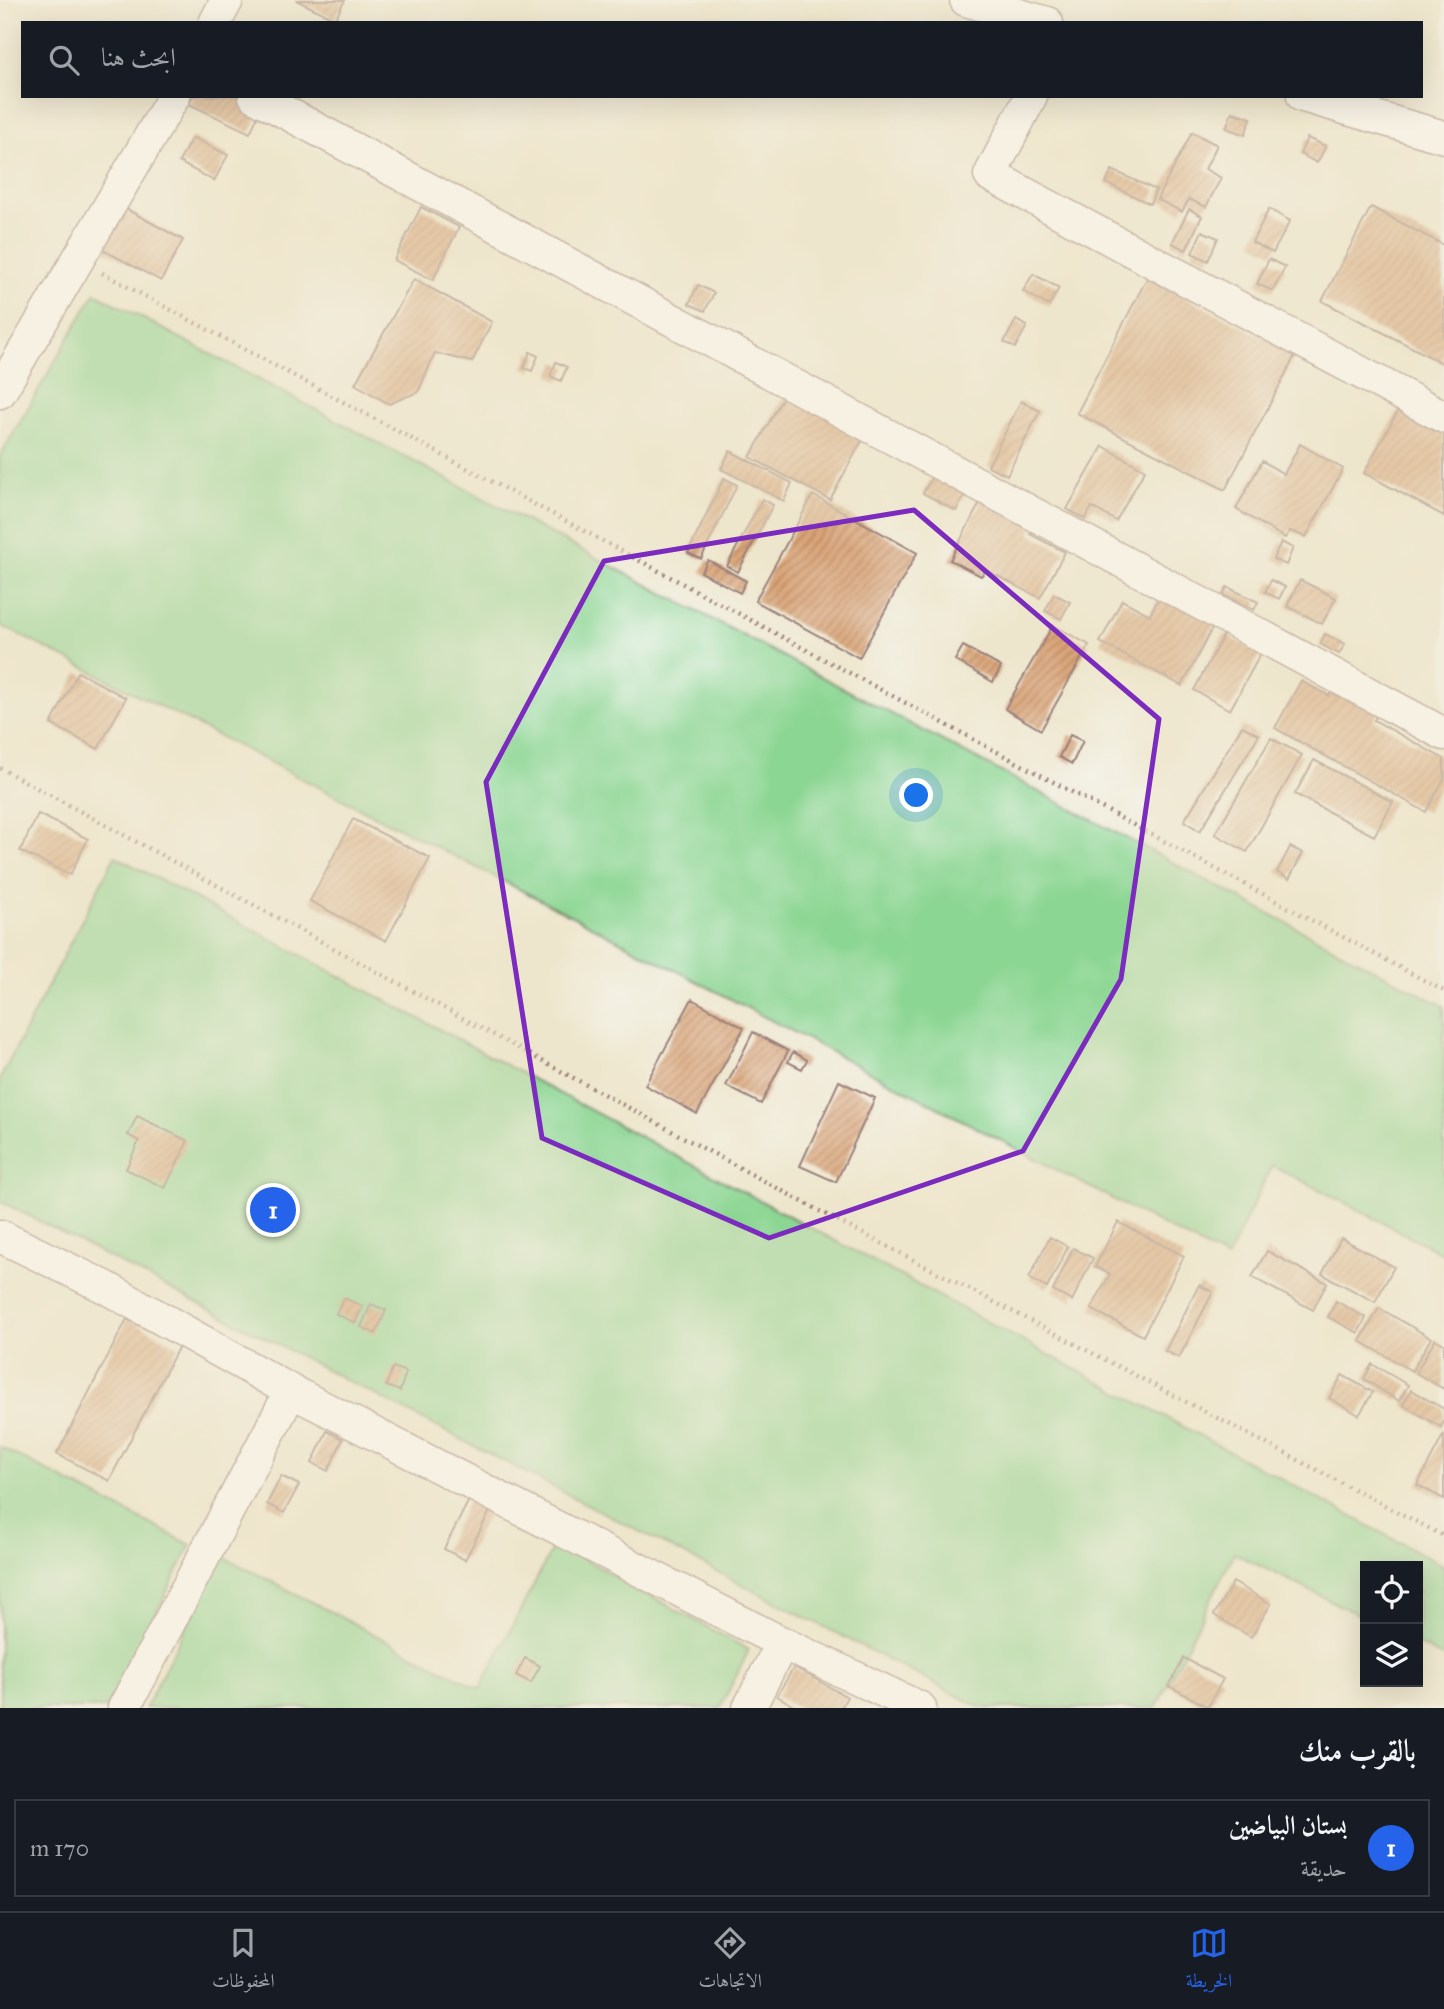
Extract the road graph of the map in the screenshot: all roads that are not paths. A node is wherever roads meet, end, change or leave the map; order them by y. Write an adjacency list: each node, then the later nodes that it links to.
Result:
1 (228, 0): 3 (street)
2 (966, 0): 4 (street)
3 (216, 21)
4 (1040, 21)
5 (173, 98): 10 (street)
6 (259, 98): 12 (street)
7 (1030, 98): 11 (street)
8 (1310, 98): 9 (street)
9 (1444, 137)
10 (0, 392)
11 (1444, 417)
12 (1444, 734)
13 (0, 1236): 14 (street)
14 (291, 1391): 15 (street); 16 (street)
15 (782, 1643): 17 (street); 18 (street)
16 (124, 1708)
17 (749, 1708)
18 (920, 1708)

